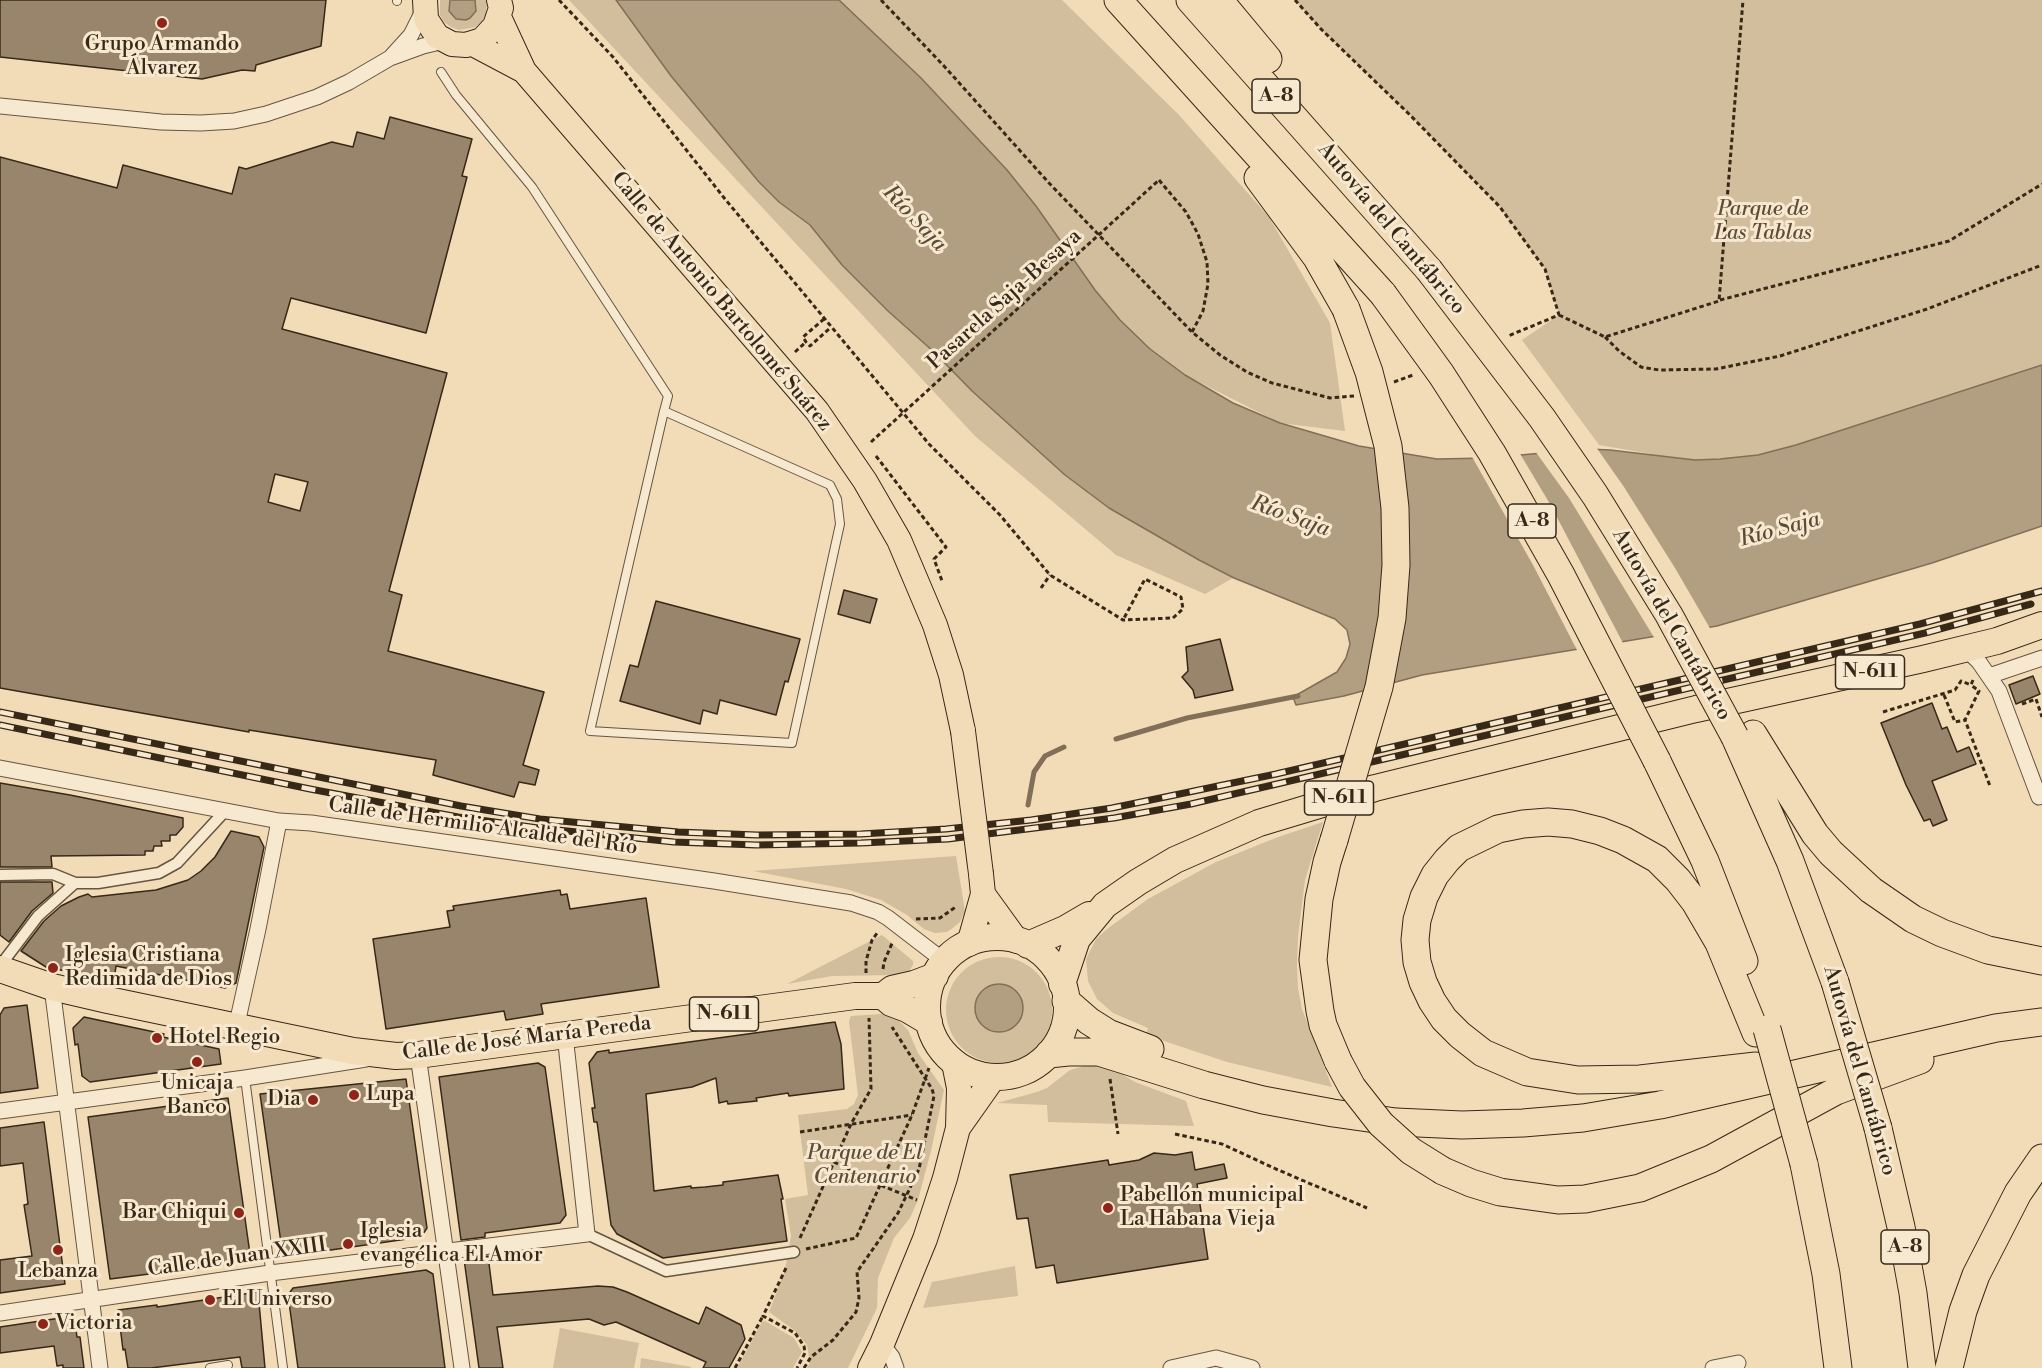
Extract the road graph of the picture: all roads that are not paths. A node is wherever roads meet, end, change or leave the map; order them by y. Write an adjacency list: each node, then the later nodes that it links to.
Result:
1 (1109, 0): 38 (highway, bridge)
2 (1118, 0): 40 (highway, A-8, bridge)
3 (1190, 0): 13 (highway, Autovía del Cantábrico / A-8)
4 (1219, 0): 13 (highway)
5 (425, 5): 7 (main road); 9 (street)
6 (499, 9): 8 (main road); 10 (main road, Calle de Antonio Bartolomé Suárez)
7 (444, 41): 8 (main road, Calle de Antonio Bartolomé Suárez); 9 (street)
8 (473, 44): 10 (main road, Calle de Antonio Bartolomé Suárez)
9 (390, 58): 12 (street)
10 (524, 71): 26 (main road, Calle de Antonio Bartolomé Suárez, bridge)
11 (441, 72): 14 (lane)
12 (0, 106)
13 (1429, 270): 19 (highway, Autovía del Cantábrico / A-8, bridge)
14 (664, 411): 14 (lane)
15 (2042, 625): 16 (highway, N-611)
16 (1965, 648): 18 (street); 27 (highway, N-611)
17 (2042, 658): 18 (street)
18 (1989, 675): 21 (street)
19 (1744, 736): 30 (highway); 72 (highway, Autovía del Cantábrico / A-8, bridge)
20 (0, 768): 22 (street, Calle de Hermilio Alcalde del Río)
21 (2042, 796)
22 (226, 810): 23 (street, Calle de Hermilio Alcalde del Río); 25 (street)
23 (279, 821): 32 (street, Calle de Hermilio Alcalde del Río); 39 (street)
24 (0, 874): 25 (street)
25 (75, 883): 31 (street)
26 (982, 884): 28 (main road, Calle de Antonio Bartolomé Suárez); 29 (main road, Calle de Antonio Bartolomé Suárez)
27 (1100, 909): 28 (highway, N-611); 34 (highway, N-611)
28 (1022, 943): 29 (highway, N-611); 34 (highway)
29 (969, 944): 32 (highway, N-611)
30 (2042, 961)
31 (0, 968): 33 (highway, Calle de José María Pereda / N-611)
32 (940, 969): 35 (highway, Calle de José María Pereda / N-611); 37 (highway)
33 (52, 987): 39 (highway, Calle de José María Pereda / N-611); 49 (street)
34 (1064, 992): 42 (highway, N-611); 46 (highway)
35 (873, 998): 37 (highway, Calle de José María Pereda / N-611); 41 (highway, Calle de José María Pereda / N-611)
36 (2042, 1004): 46 (highway)
37 (928, 1022): 45 (highway, N-611)
38 (2042, 1023): 42 (highway)
39 (236, 1028): 44 (highway, Calle de José María Pereda / N-611)
40 (1761, 1031): 46 (highway); 71 (highway, A-8, bridge)
41 (565, 1035): 43 (highway, Calle de José María Pereda / N-611); 53 (street)
42 (1049, 1054): 47 (highway, N-611)
43 (418, 1055): 44 (highway, Calle de José María Pereda / N-611); 54 (street)
44 (380, 1056): 48 (street)
45 (954, 1063): 47 (highway, N-611); 51 (main road)
46 (1756, 1066)
47 (994, 1077): 51 (main road)
48 (245, 1078): 49 (street); 56 (lane)
49 (68, 1102): 50 (street); 57 (street)
50 (0, 1111)
51 (958, 1128): 59 (main road)
52 (2042, 1158): 73 (highway)
53 (587, 1234): 54 (street, Calle de Juan XXIII); 55 (street)
54 (446, 1252): 56 (street, Calle de Juan XXIII); 65 (street)
55 (794, 1252)
56 (270, 1273): 57 (street, Calle de Juan XXIII); 64 (lane)
57 (91, 1301): 58 (street, Calle de Juan XXIII); 62 (street)
58 (0, 1314)
59 (882, 1344): 66 (main road); 67 (street)
60 (1738, 1364): 70 (street)
61 (228, 1365): 63 (lane)
62 (100, 1368)
63 (210, 1368)
64 (283, 1368)
65 (462, 1368)
66 (870, 1368)
67 (897, 1368)
68 (1171, 1368): 69 (street)
69 (1252, 1368)
70 (1713, 1368)
71 (1838, 1368)
72 (1922, 1368)
73 (1949, 1368)

